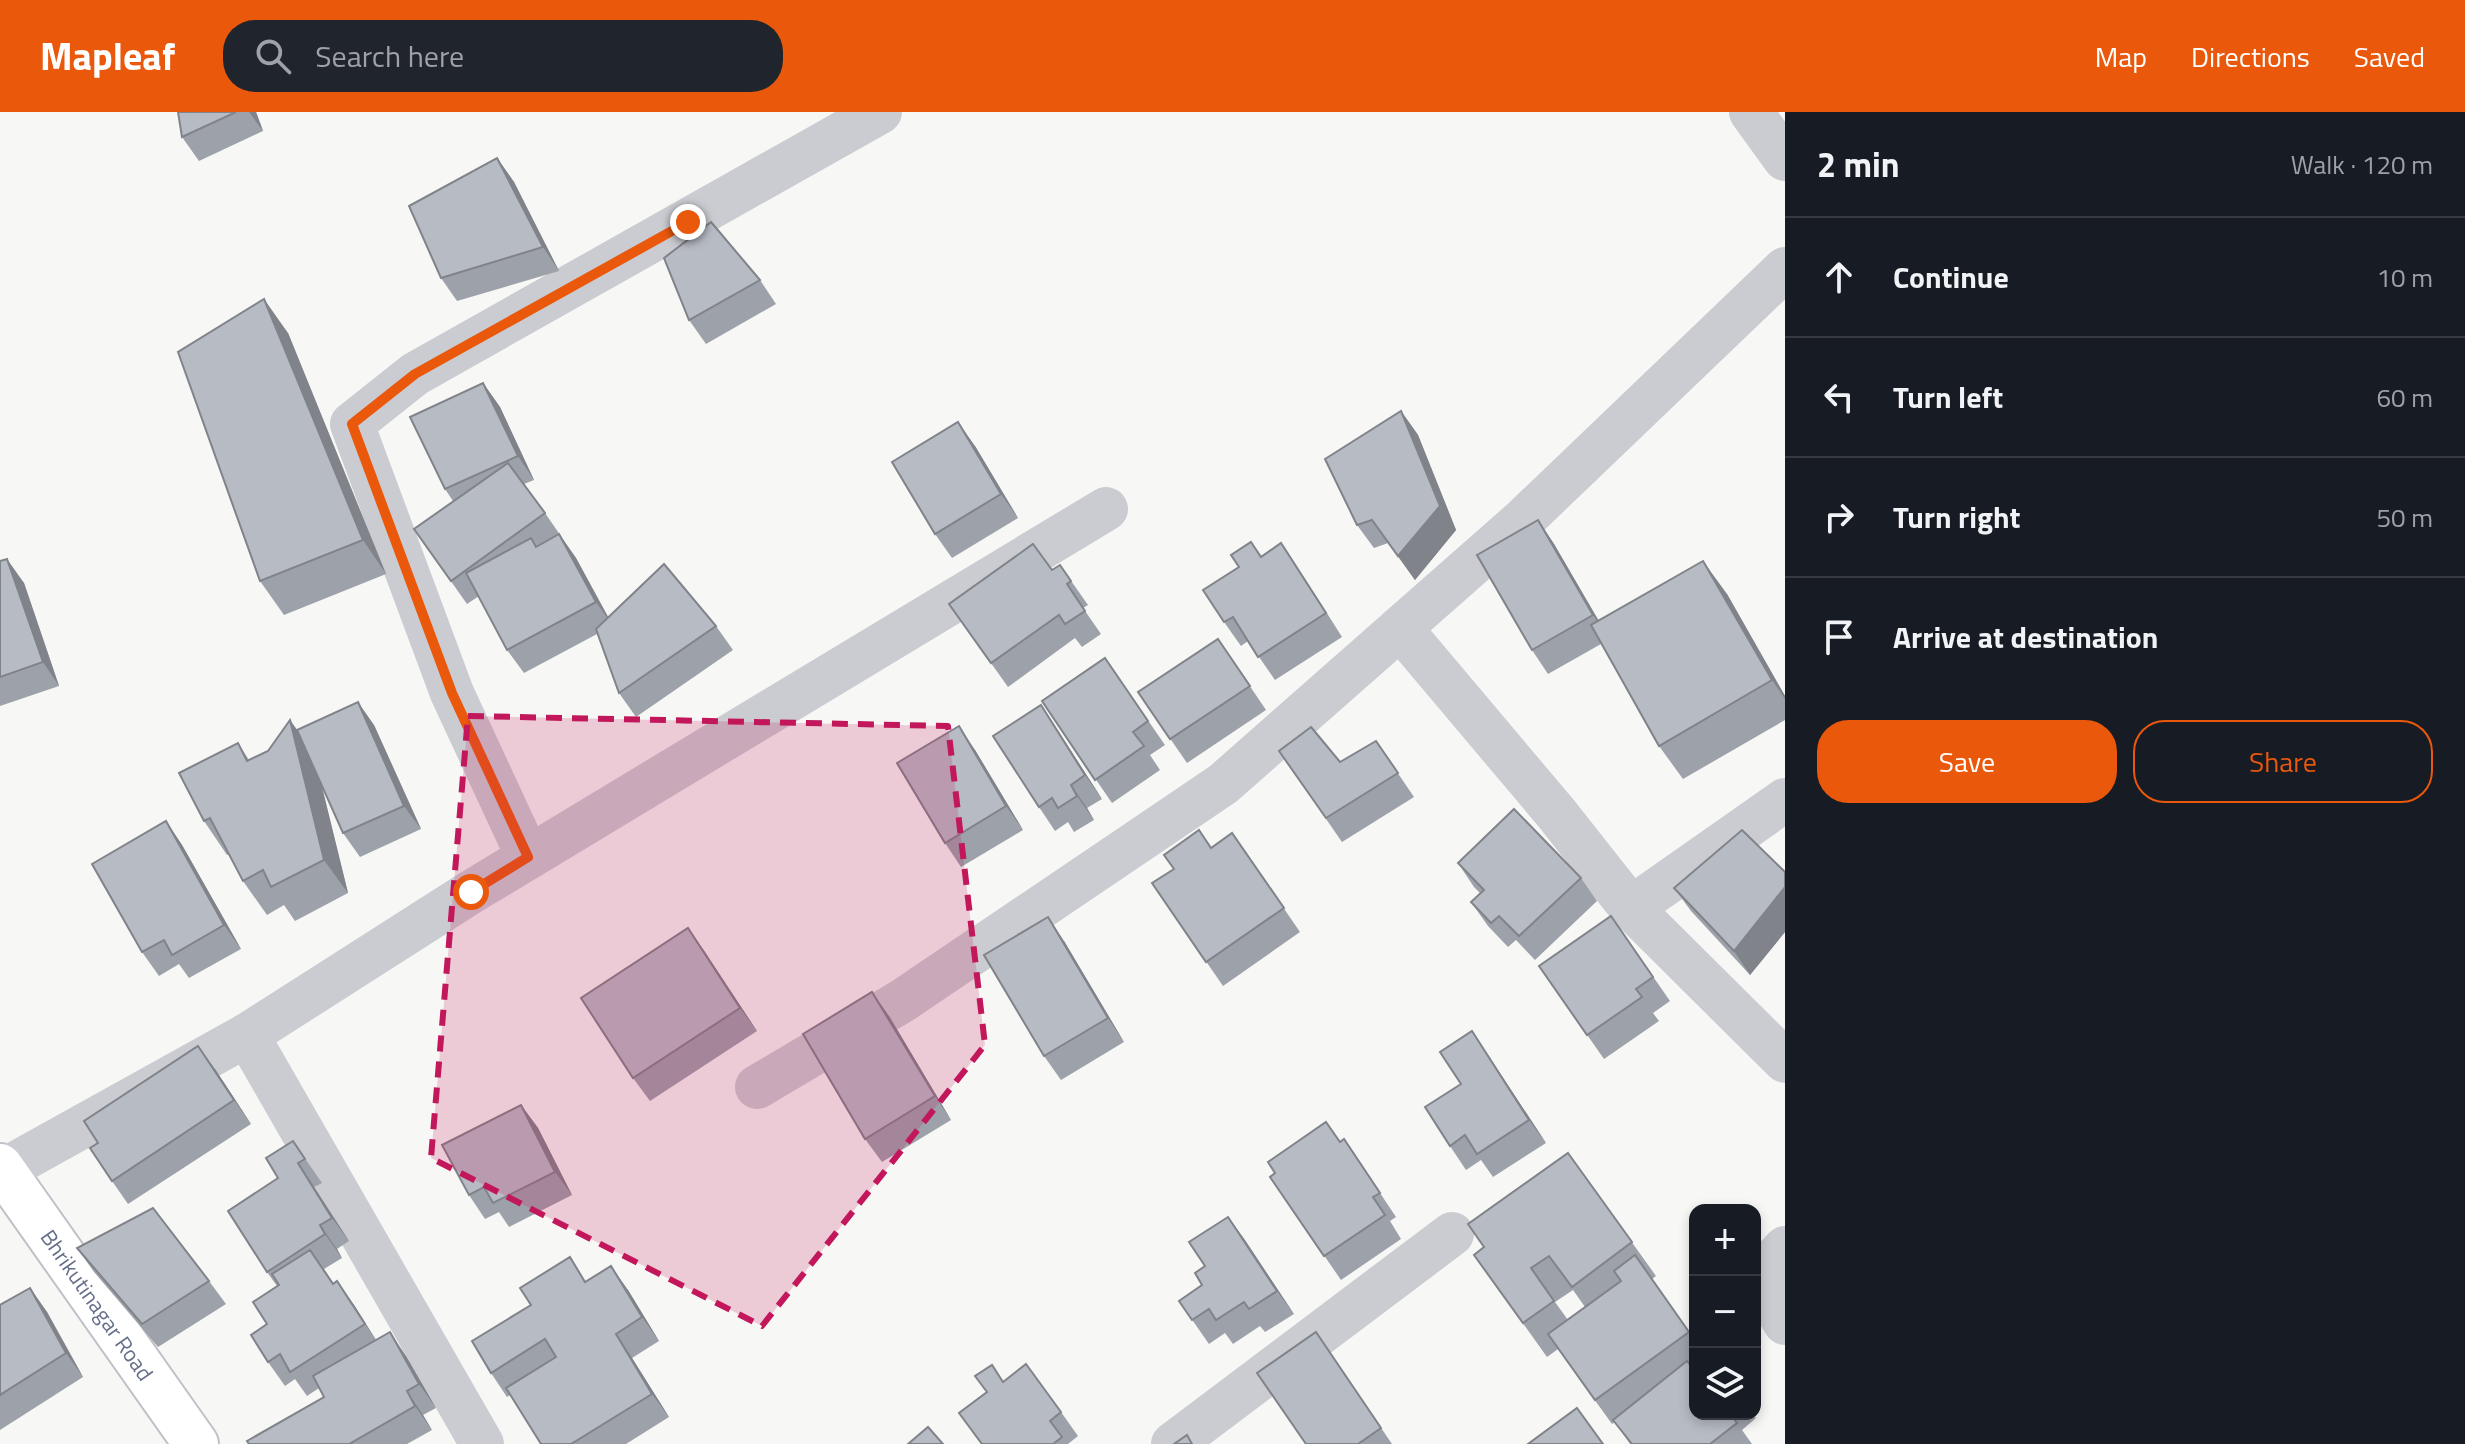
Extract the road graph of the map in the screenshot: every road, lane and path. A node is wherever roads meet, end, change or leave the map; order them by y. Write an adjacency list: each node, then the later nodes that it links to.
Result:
1 (880, 112): 8 (street)
2 (1751, 112): 3 (street)
3 (1785, 159)
4 (1785, 269): 6 (street)
5 (1106, 509): 8 (street)
6 (1400, 628): 9 (street); 12 (street)
7 (1785, 800): 9 (street)
8 (528, 857): 10 (street)
9 (1631, 908): 11 (street)
10 (247, 1035): 13 (street); 18 (street)
11 (1785, 1061)
12 (757, 1087)
13 (1, 1169): 17 (street, Bhrikutinagar Road)
14 (1452, 1234): 19 (street)
15 (1785, 1248): 16 (street)
16 (1785, 1323)
17 (196, 1444)
18 (482, 1444)
19 (1173, 1444)

